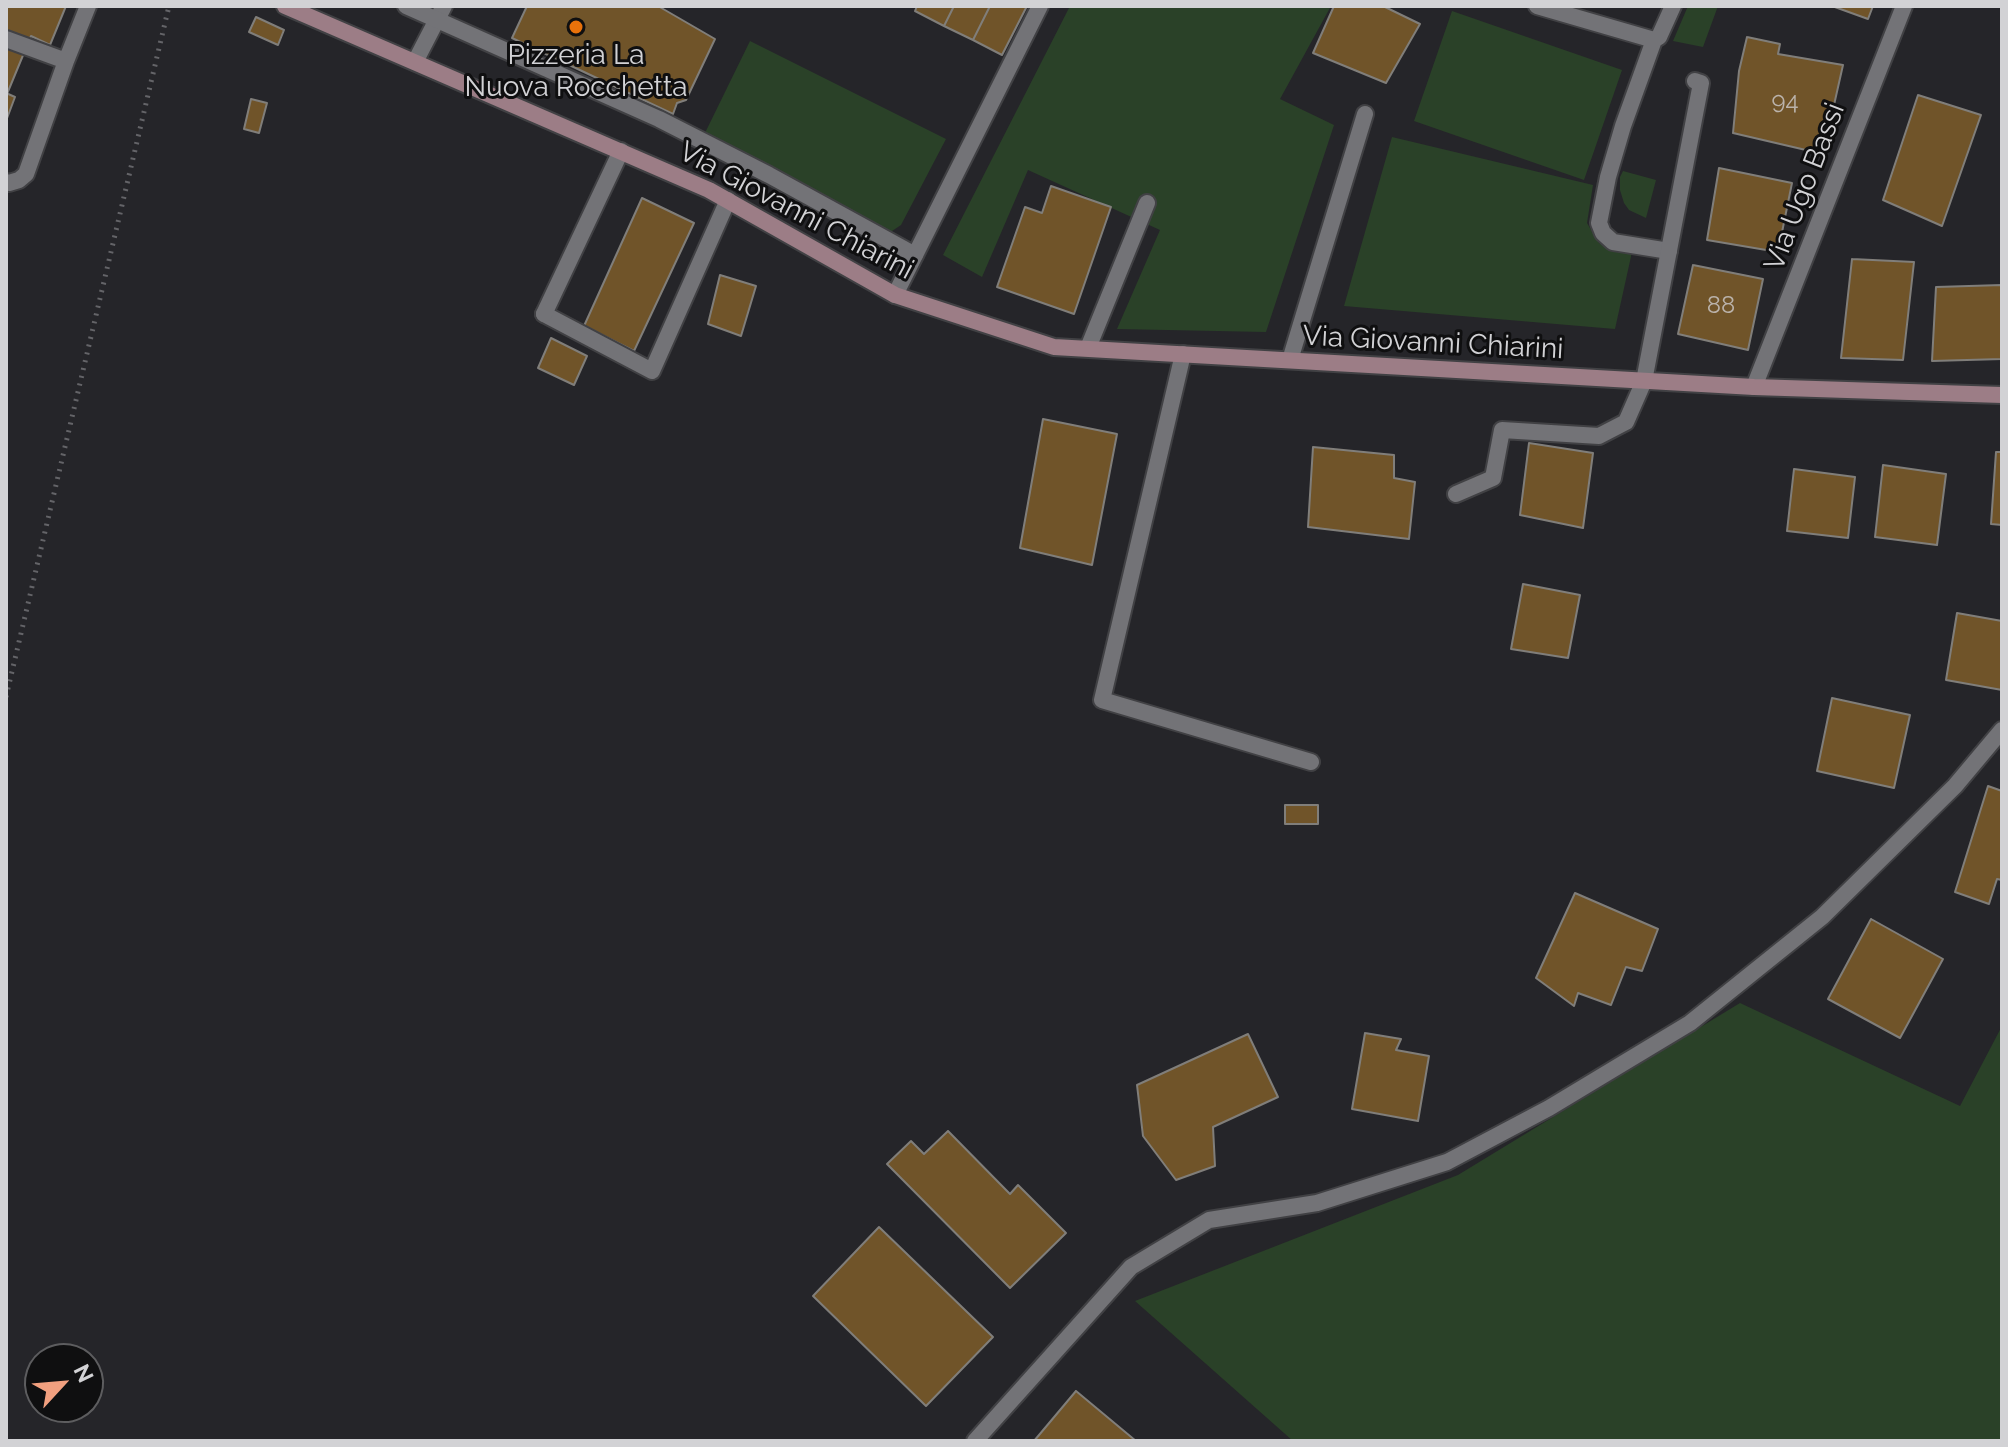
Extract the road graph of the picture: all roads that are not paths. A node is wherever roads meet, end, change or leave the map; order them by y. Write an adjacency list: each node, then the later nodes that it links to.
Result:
1 (88, 6): 11 (street)
2 (285, 6): 12 (main road, Via Giovanni Chiarini)
3 (406, 6): 8 (street)
4 (1040, 6): 20 (street)
5 (1537, 6): 10 (street)
6 (1673, 6): 10 (street)
7 (1904, 6): 26 (street, Via Ugo Bassi)
8 (441, 12): 12 (street); 20 (street)
9 (6, 39): 11 (street)
10 (1654, 40): 19 (street)
11 (66, 61): 16 (street)
12 (415, 62): 15 (main road, Via Giovanni Chiarini)
13 (1695, 81): 19 (street)
14 (1365, 114): 24 (street)
15 (621, 151): 17 (main road, Via Giovanni Chiarini); 17 (street)
16 (6, 182)
17 (728, 200): 21 (main road, Via Giovanni Chiarini)
18 (1147, 203): 22 (street)
19 (1669, 251): 25 (street)
20 (915, 255): 21 (street)
21 (895, 295): 22 (main road, Via Giovanni Chiarini)
22 (1088, 348): 23 (main road, Via Giovanni Chiarini)
23 (1183, 354): 24 (main road, Via Giovanni Chiarini); 30 (street)
24 (1290, 360): 25 (main road, Via Giovanni Chiarini)
25 (1644, 381): 26 (main road, Via Giovanni Chiarini); 28 (street)
26 (1754, 387): 27 (main road, Via Giovanni Chiarini)
27 (2002, 395)
28 (1456, 494)
29 (2002, 730): 31 (street)
30 (1311, 762)
31 (975, 1441)

